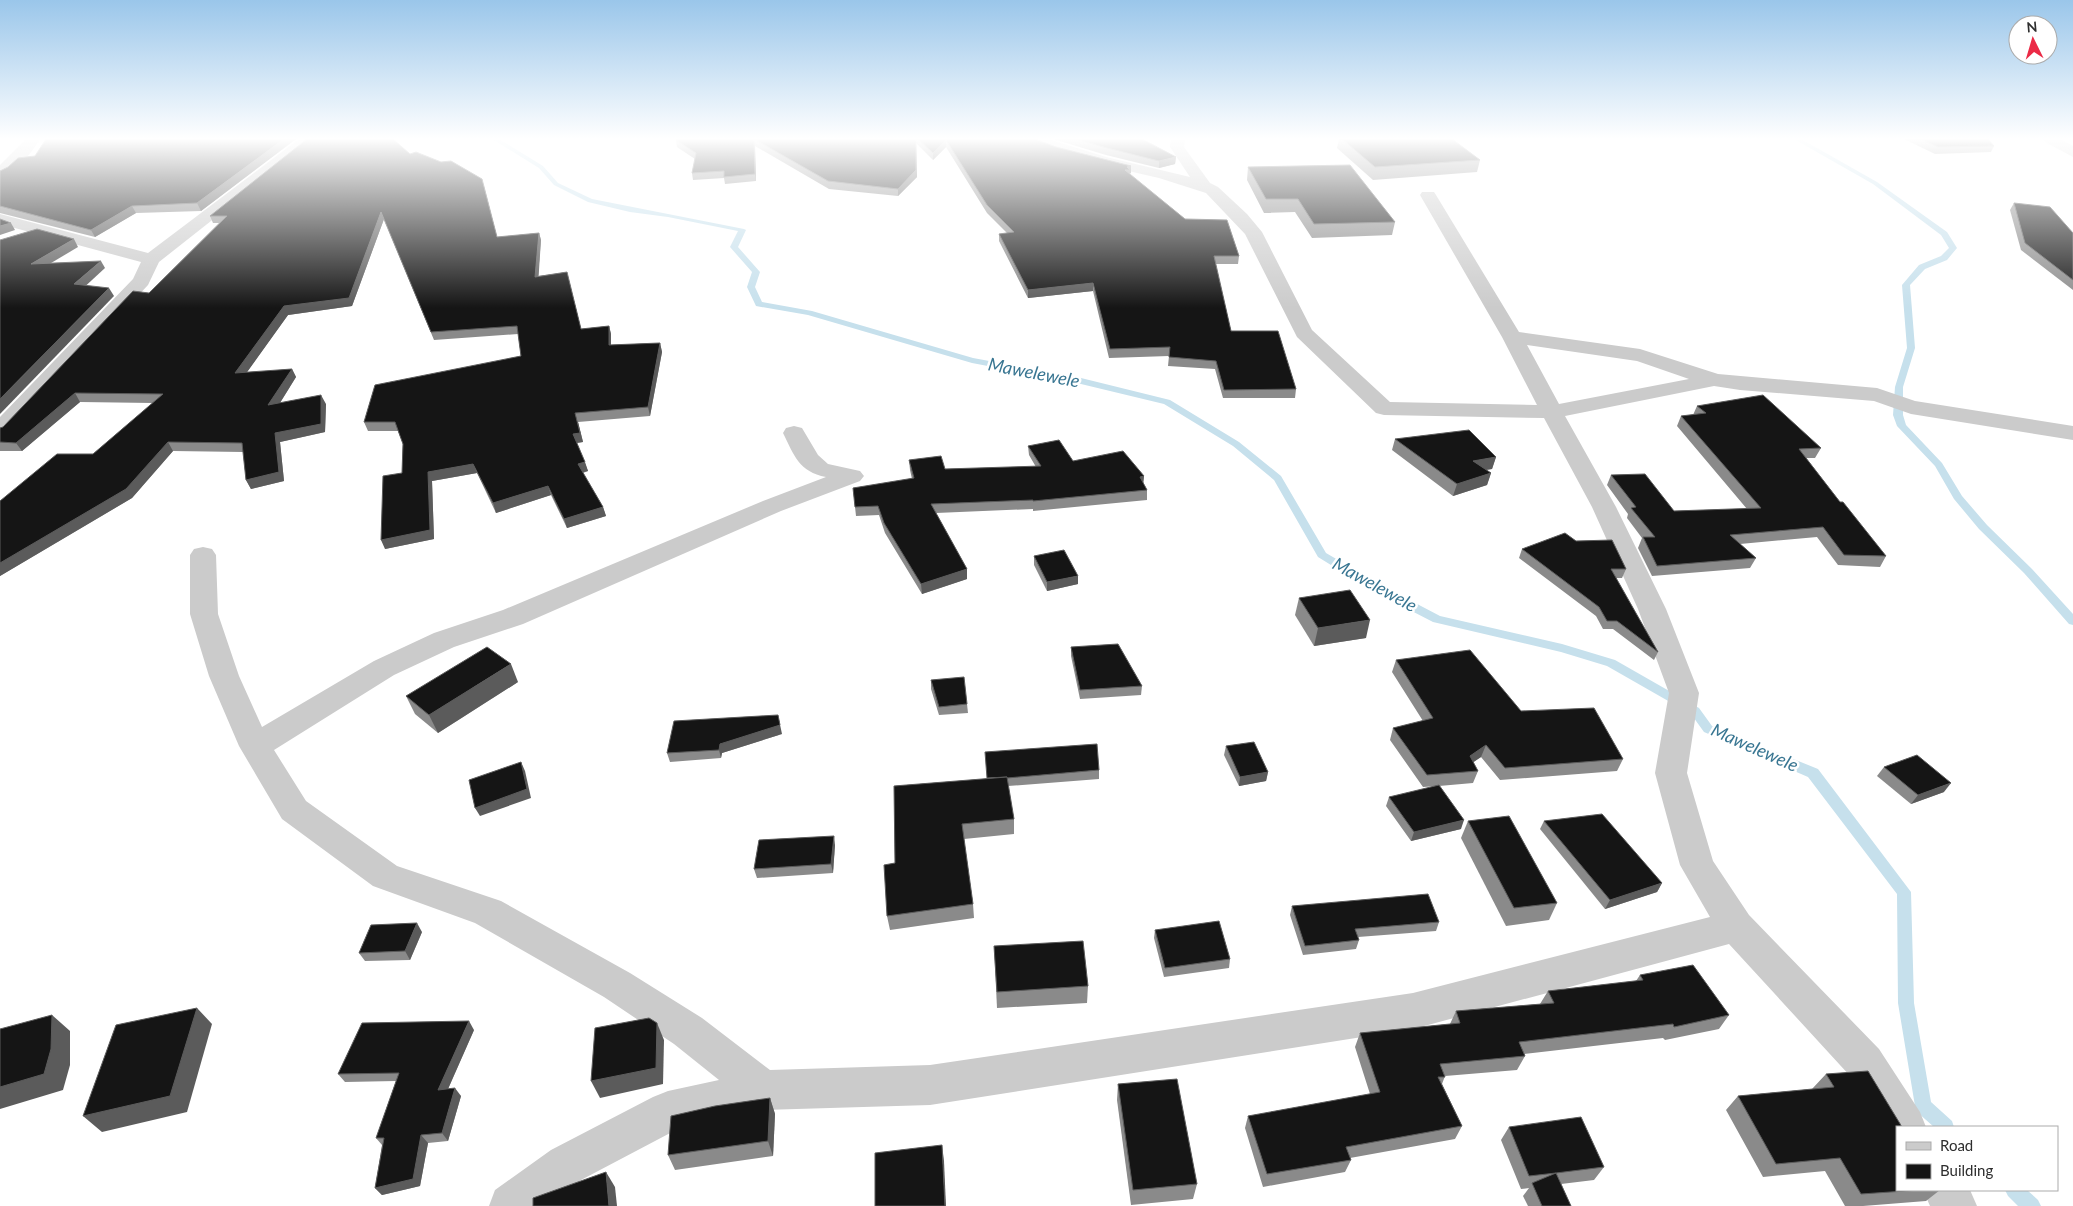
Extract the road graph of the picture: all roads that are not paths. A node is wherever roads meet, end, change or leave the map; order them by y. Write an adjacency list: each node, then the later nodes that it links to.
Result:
1 (234, 195): 7 (street)
2 (1215, 195): 10 (street)
3 (1428, 195): 8 (street)
4 (0, 219): 5 (street)
5 (42, 229): 6 (street); 7 (street)
6 (8, 240)
7 (151, 259): 11 (street)
8 (1512, 337): 9 (street); 10 (street)
9 (1714, 380): 10 (street); 13 (street)
10 (1552, 412): 16 (street)
11 (0, 430)
12 (794, 433): 15 (street)
13 (2073, 433)
14 (203, 555): 15 (street)
15 (256, 746): 17 (street)
16 (1736, 926): 17 (street); 18 (street)
17 (763, 1090): 20 (street)
18 (1904, 1126)
19 (1945, 1191): 21 (street)
20 (511, 1206)
21 (1955, 1206)

